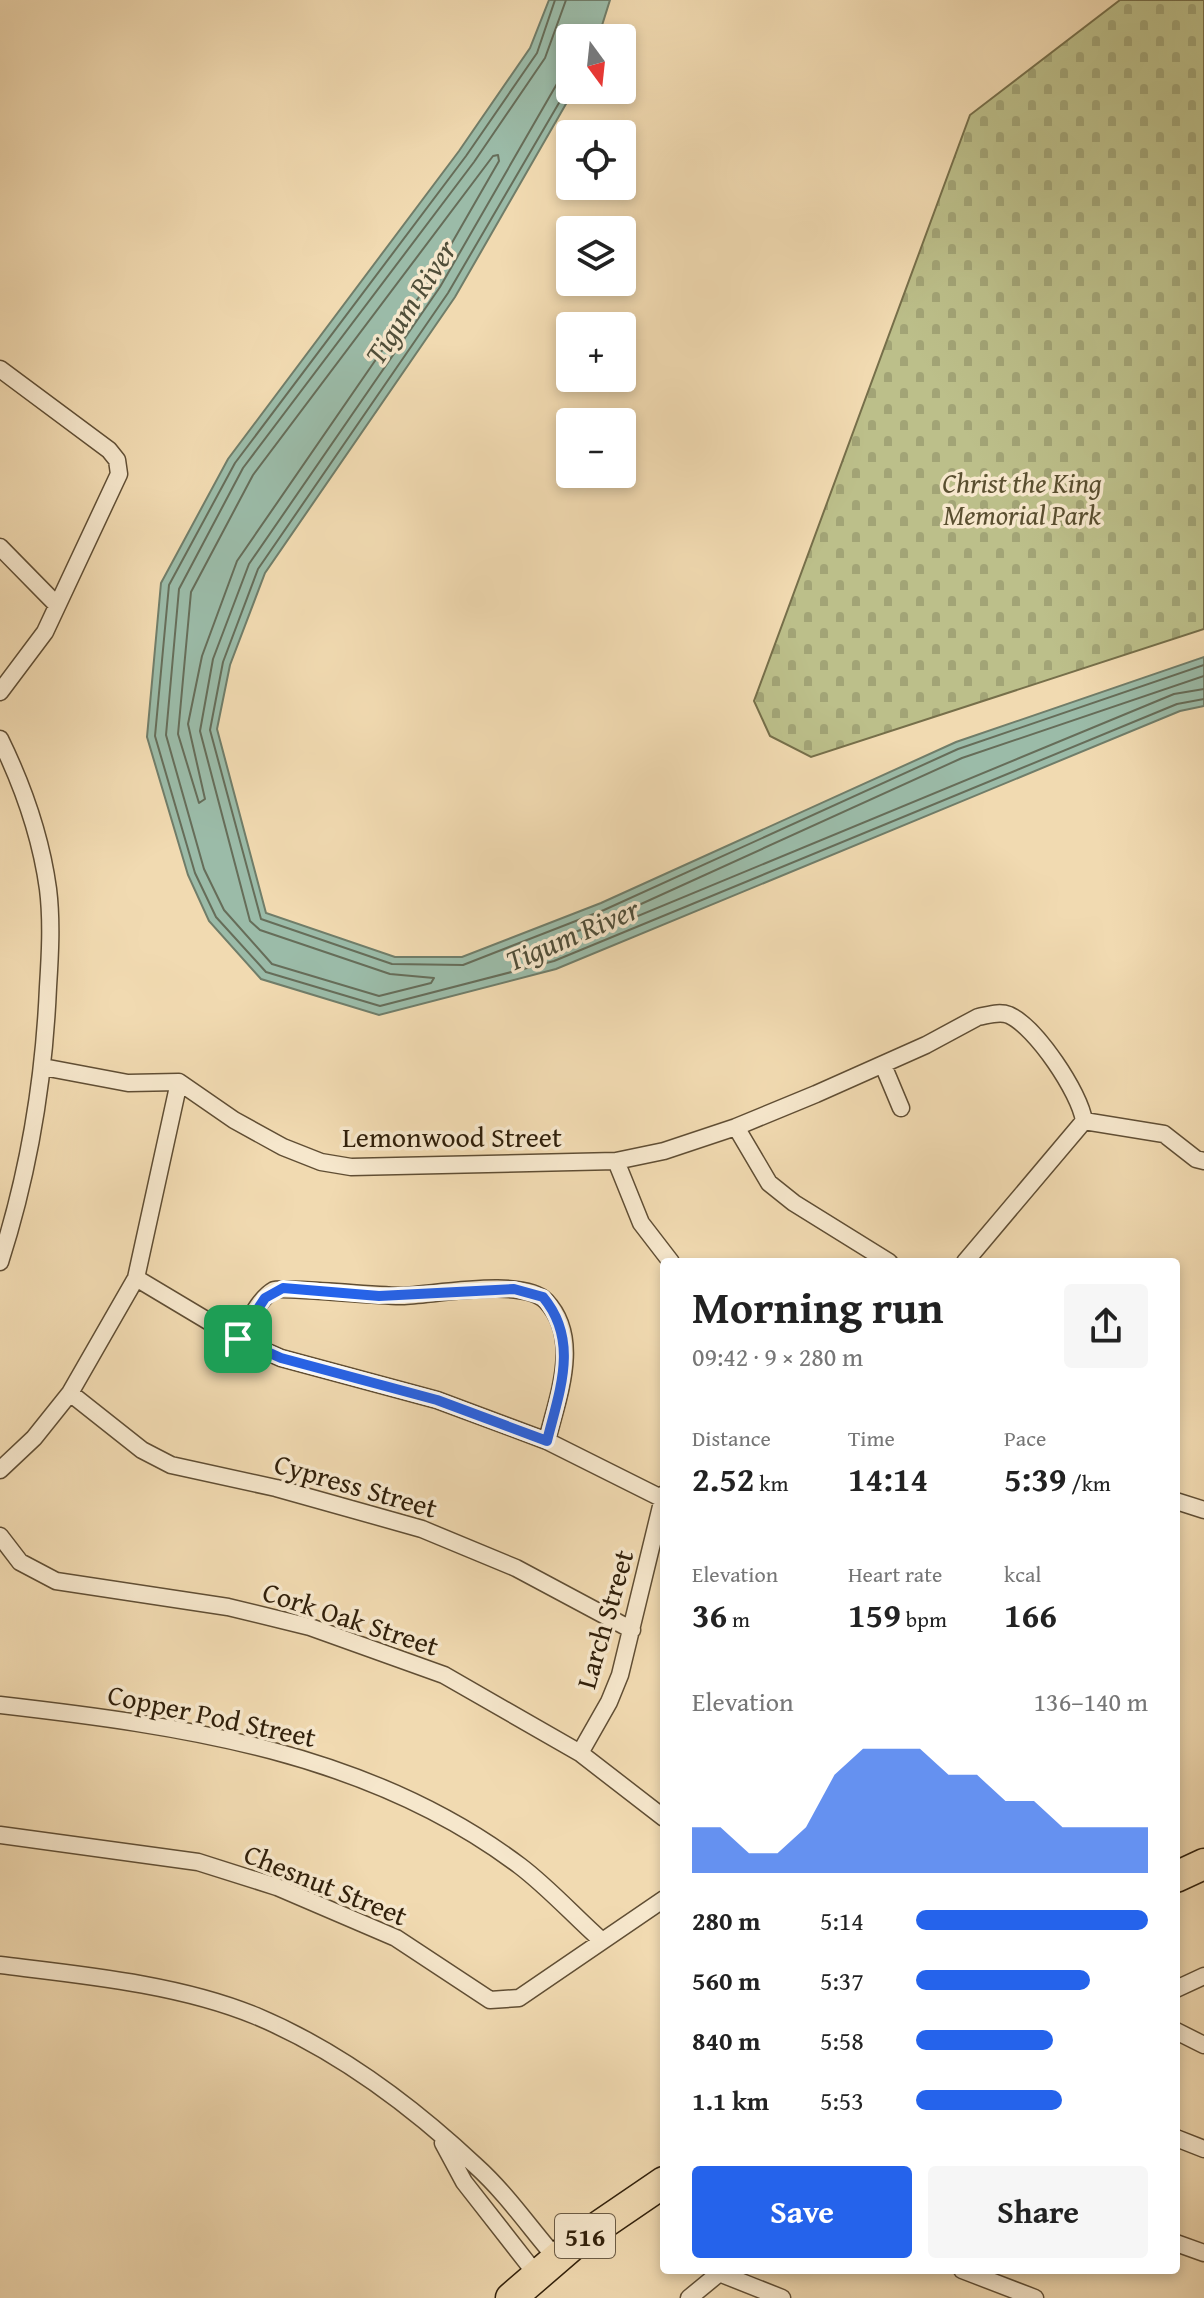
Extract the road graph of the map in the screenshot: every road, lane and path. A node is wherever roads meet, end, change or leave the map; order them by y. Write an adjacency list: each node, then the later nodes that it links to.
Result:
1 (0, 369): 3 (street)
2 (0, 547): 3 (street)
3 (56, 604): 4 (street)
4 (0, 692)
5 (0, 739): 7 (street)
6 (883, 1065): 9 (street); 10 (street, Lemonwood Street); 11 (street, Lemonwood Street)
7 (43, 1067): 8 (street); 17 (street)
8 (179, 1082): 12 (street, Lemonwood Street); 18 (street)
9 (901, 1108)
10 (1084, 1121): 13 (street); 16 (street)
11 (736, 1127): 12 (street, Lemonwood Street); 15 (street)
12 (616, 1161): 14 (street)
13 (1204, 1161)
14 (668, 1258)
15 (883, 1258)
16 (968, 1258)
17 (0, 1262)
18 (136, 1278): 19 (street); 20 (street)
19 (238, 1339): 21 (street); 21 (street)
20 (70, 1393): 22 (street); 28 (street, Cypress Street)
21 (547, 1441): 23 (street)
22 (0, 1470)
23 (660, 1496)
24 (1180, 1502): 26 (street)
25 (660, 1510): 28 (street, Larch Street)
26 (1204, 1510)
27 (0, 1536): 30 (street, Cork Oak Street)
28 (632, 1630): 30 (street, Larch Street)
29 (0, 1705): 36 (street, Copper Pod Street)
30 (580, 1753): 31 (street, Cork Oak Street)
31 (660, 1815)
32 (0, 1835): 36 (street, Chesnut Street)
33 (1204, 1864): 34 (highway)
34 (1180, 1875)
35 (660, 1902): 36 (street)
36 (601, 1940)
37 (0, 1965): 42 (street)
38 (1204, 1976): 39 (street)
39 (1180, 1987)
40 (1180, 2033): 41 (street)
41 (1204, 2045)
42 (439, 2134): 48 (street); 48 (street)
43 (1180, 2140): 44 (street)
44 (1204, 2149)
45 (660, 2185): 48 (highway, 516)
46 (1180, 2244): 47 (street)
47 (1204, 2253)
48 (546, 2266): 52 (highway, 516)
49 (719, 2274): 53 (street)
50 (726, 2274): 54 (street)
51 (972, 2274): 55 (street)
52 (511, 2298)
53 (689, 2298)
54 (782, 2298)
55 (1035, 2298)

